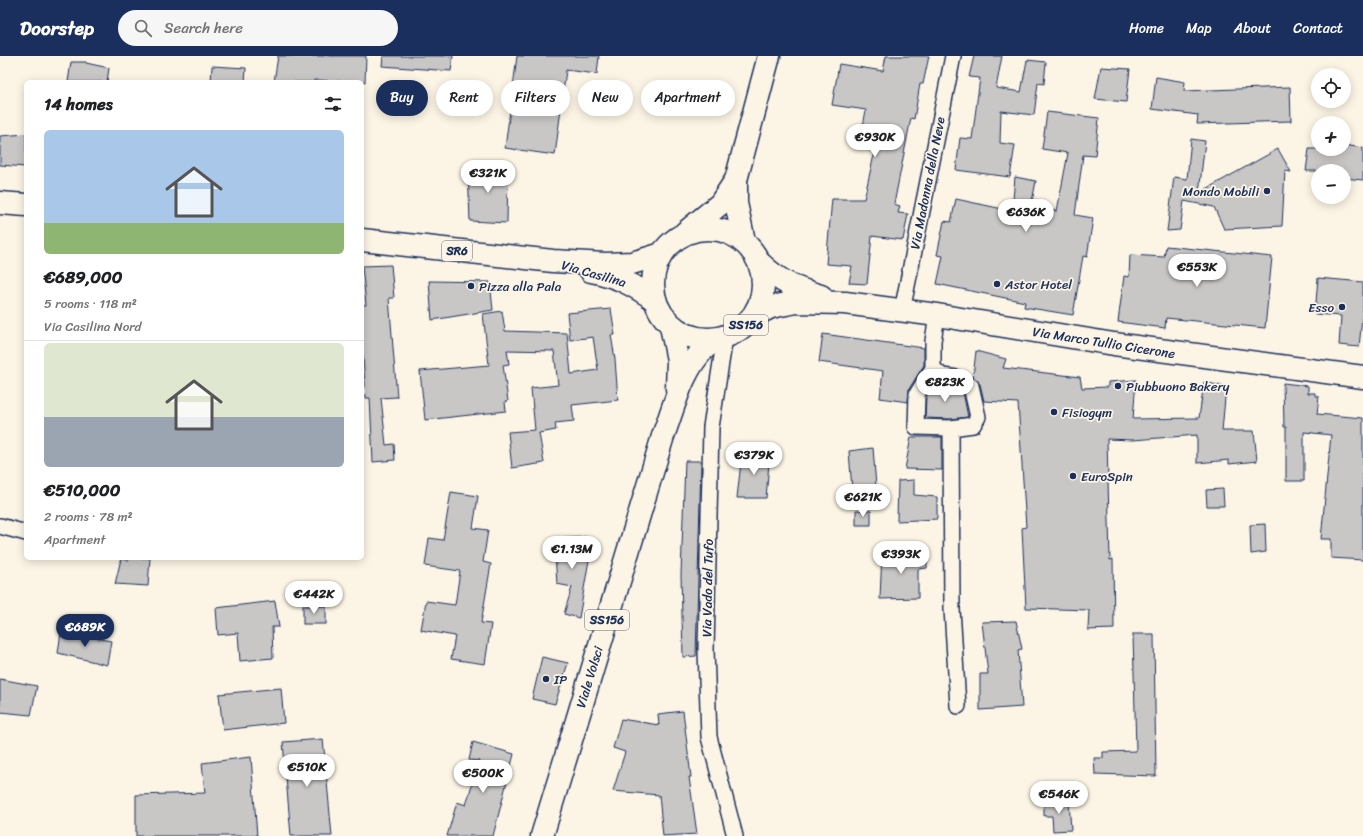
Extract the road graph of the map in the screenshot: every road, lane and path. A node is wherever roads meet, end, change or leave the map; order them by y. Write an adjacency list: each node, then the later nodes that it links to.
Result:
1 (769, 56): 3 (main road, SS156)
2 (953, 56): 14 (street, Via Madonna della Neve)
3 (736, 180): 6 (main road, SS156); 8 (main road, SS156)
4 (0, 203): 5 (main road)
5 (24, 205)
6 (681, 236): 8 (main road, SS156); 9 (main road, SS156)
7 (364, 240): 10 (main road, Via Casilina / SR6)
8 (744, 241): 11 (main road, SS156)
9 (662, 254): 10 (main road, Via Casilina / SR6); 12 (main road, SS156)
10 (553, 261): 12 (main road, Via Casilina / SR6)
11 (761, 264): 13 (main road, Via Marco Tullio Cicerone); 15 (main road, SS156)
12 (655, 300): 17 (main road, SS156)
13 (846, 303): 14 (main road, Via Marco Tullio Cicerone); 15 (main road, Via Marco Tullio Cicerone)
14 (902, 311): 16 (main road, Via Marco Tullio Cicerone)
15 (755, 315): 18 (main road, SS156)
16 (937, 315): 19 (street); 20 (main road, Via Marco Tullio Cicerone)
17 (671, 326): 18 (main road, SS156); 21 (main road, Viale Volsci / SS156)
18 (723, 338): 21 (main road, Viale Volsci / SS156); 27 (street, Via Vado del Tufo)
19 (933, 368): 22 (street); 22 (street)
20 (1363, 377)
21 (675, 404): 26 (main road, Viale Volsci / SS156)
22 (951, 428): 25 (street)
23 (0, 526): 24 (street)
24 (24, 532)
25 (958, 706)
26 (542, 836)
27 (735, 836)

